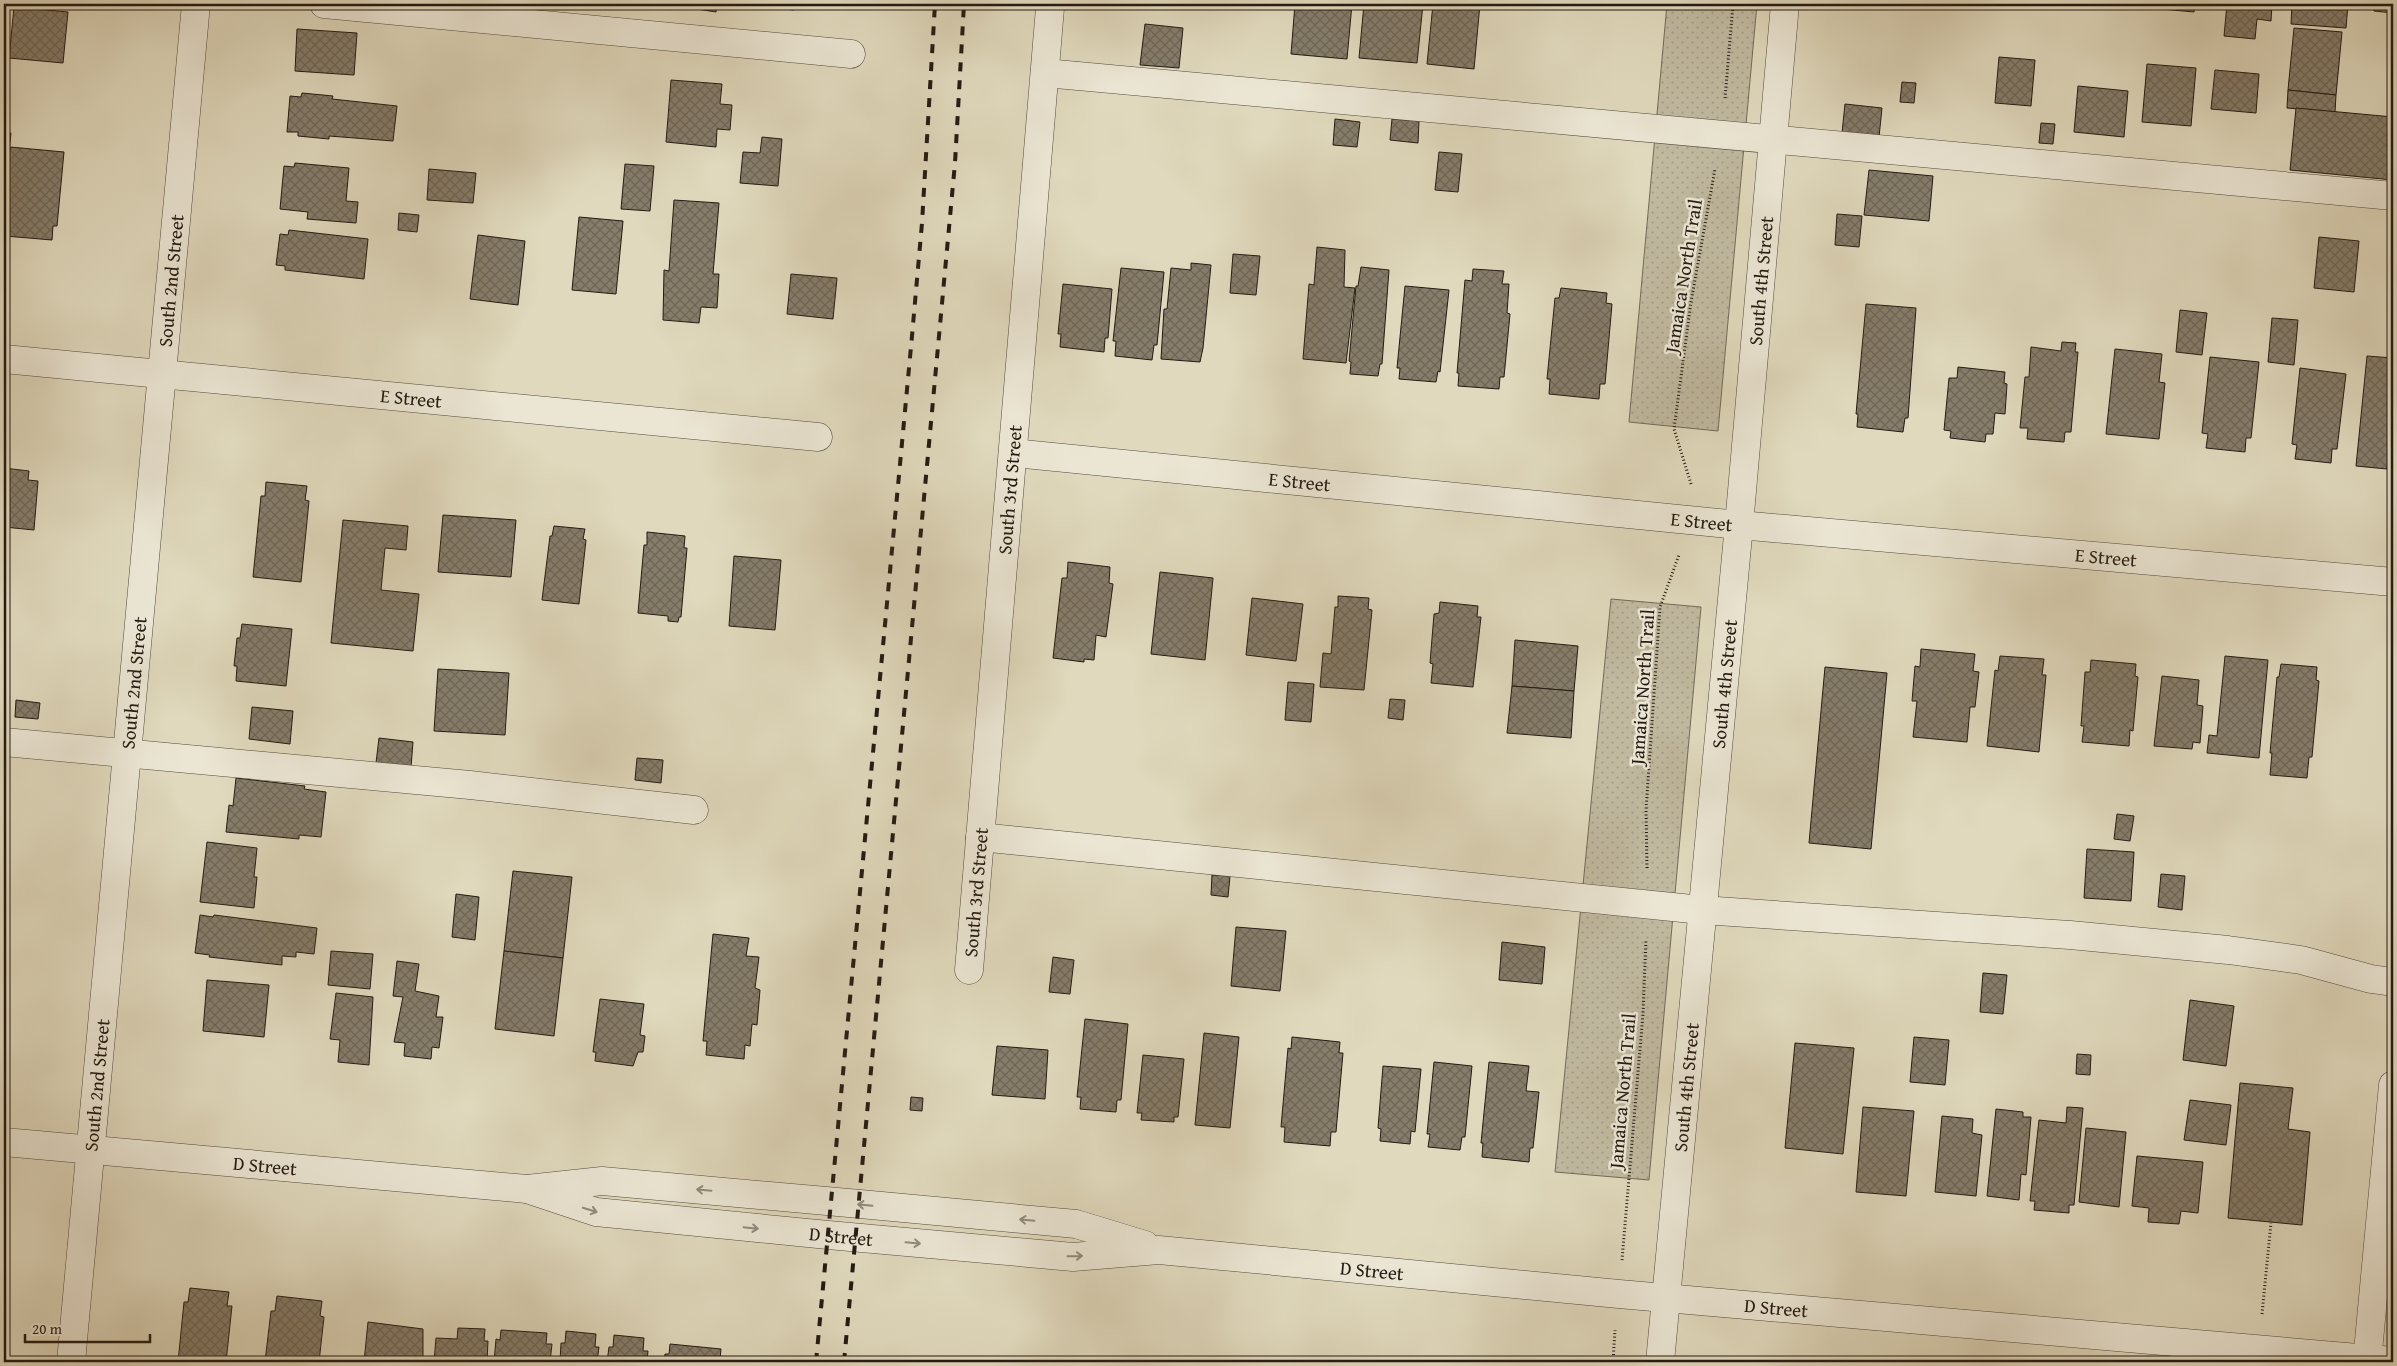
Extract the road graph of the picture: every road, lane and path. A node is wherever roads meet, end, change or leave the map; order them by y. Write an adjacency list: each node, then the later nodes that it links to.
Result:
1 (196, 4): 12 (street, South 2nd Street)
2 (324, 4): 6 (street)
3 (1733, 4): 8 (path, Jamaica North Trail)
4 (1785, 4): 9 (street, South 4th Street)
5 (1050, 8): 7 (street, South 3rd Street)
6 (851, 54)
7 (1045, 73): 8 (street); 14 (street, South 3rd Street)
8 (1721, 135): 9 (street); 15 (path, Jamaica North Trail)
9 (1772, 140): 10 (street); 16 (street, South 4th Street)
10 (2393, 196)
11 (4, 360): 12 (street, E Street)
12 (161, 374): 13 (street, E Street); 19 (street, South 2nd Street)
13 (818, 437)
14 (1013, 453): 15 (street, E Street); 21 (street, South 3rd Street)
15 (1691, 520): 16 (street, E Street); 22 (path, Jamaica North Trail)
16 (1739, 525): 17 (street, E Street); 23 (street, South 4th Street)
17 (2393, 582)
18 (4, 742): 19 (street)
19 (128, 753): 20 (street); 28 (street, South 2nd Street)
20 (694, 810)
21 (980, 837): 22 (street); 24 (street, South 3rd Street)
22 (1647, 904): 23 (street); 30 (path, Jamaica North Trail)
23 (1702, 910): 25 (street); 31 (street, South 4th Street)
24 (969, 970)
25 (2393, 982)
26 (2393, 1085): 33 (street)
27 (4, 1142): 28 (street, D Street)
28 (90, 1150): 30 (street, D Street); 34 (street, South 2nd Street)
29 (2271, 1222): 32 (path)
30 (1619, 1294): 31 (street, D Street)
31 (1666, 1298): 32 (street, D Street); 35 (street, South 4th Street)
32 (2258, 1349): 33 (street, D Street)
33 (2376, 1361)
34 (71, 1362)
35 (1660, 1362)

